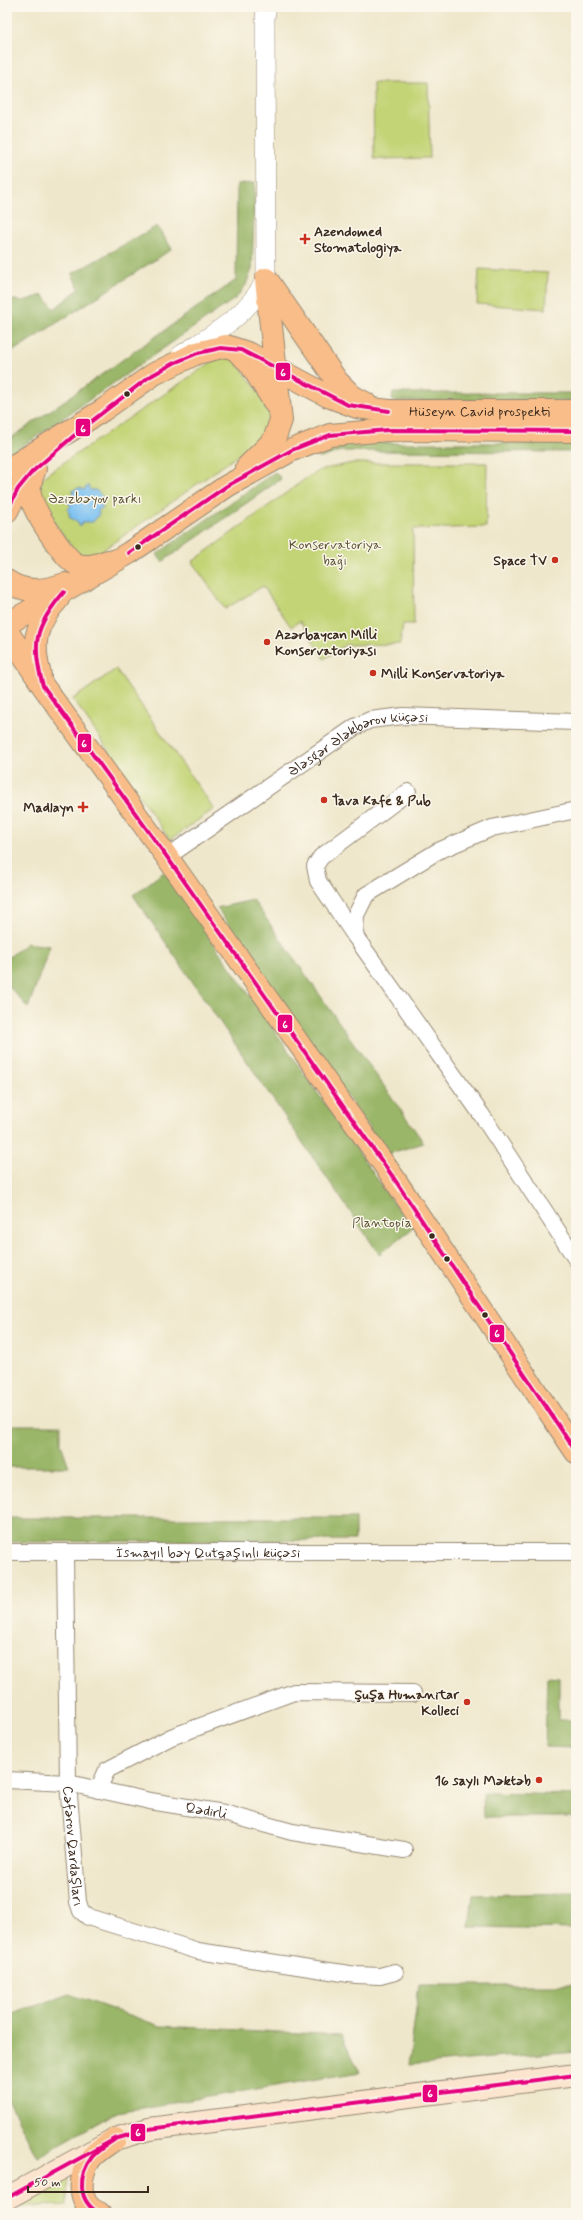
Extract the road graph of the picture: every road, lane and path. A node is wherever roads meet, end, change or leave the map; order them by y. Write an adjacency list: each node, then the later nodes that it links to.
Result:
1 (267, 7): 2 (street)
2 (266, 279): 4 (main road); 5 (street); 9 (main road)
3 (217, 347): 4 (main road, Hüseyn Cavid prospekti); 5 (main road, Hüseyn Cavid prospekti); 8 (main road)
4 (277, 368): 8 (main road); 9 (main road, Hüseyn Cavid prospekti)
5 (154, 374): 6 (main road, Hüseyn Cavid prospekti)
6 (103, 410): 11 (main road); 12 (main road)
7 (576, 411): 9 (main road, Hüseyn Cavid prospekti)
8 (281, 414): 13 (main road)
9 (388, 421): 10 (main road, Hüseyn Cavid prospekti); 13 (main road)
10 (576, 431)
11 (35, 468): 14 (main road); 15 (main road)
12 (7, 470)
13 (227, 486): 15 (main road)
14 (7, 511)
15 (130, 553): 16 (main road)
16 (99, 571): 17 (main road); 18 (main road)
17 (7, 581)
18 (64, 592): 19 (main road); 22 (main road)
19 (7, 624)
20 (7, 631): 22 (main road)
21 (7, 658): 22 (main road)
22 (43, 686): 26 (main road)
23 (576, 722): 26 (street, Ələsgər Ələkbərov küçəsi)
24 (408, 792): 27 (street)
25 (576, 810): 27 (street)
26 (167, 857): 29 (main road)
27 (355, 936): 28 (street)
28 (574, 1251)
29 (576, 1452)
30 (7, 1552): 31 (street, İsmayıl bəy Qutqaşınlı küçəsi)
31 (65, 1552): 32 (street, İsmayıl bəy Qutqaşınlı küçəsi); 35 (street, Cəfərov Qardaşları)
32 (576, 1552)
33 (413, 1693): 36 (street)
34 (7, 1780): 35 (street, Qədirli)
35 (68, 1783): 36 (street, Qədirli); 38 (street, Cəfərov Qardaşları)
36 (98, 1790): 37 (street, Qədirli)
37 (404, 1850)
38 (395, 1972)
39 (576, 2075): 40 (main road)
40 (115, 2139): 41 (main road); 42 (main road)
41 (7, 2198)
42 (99, 2213)

